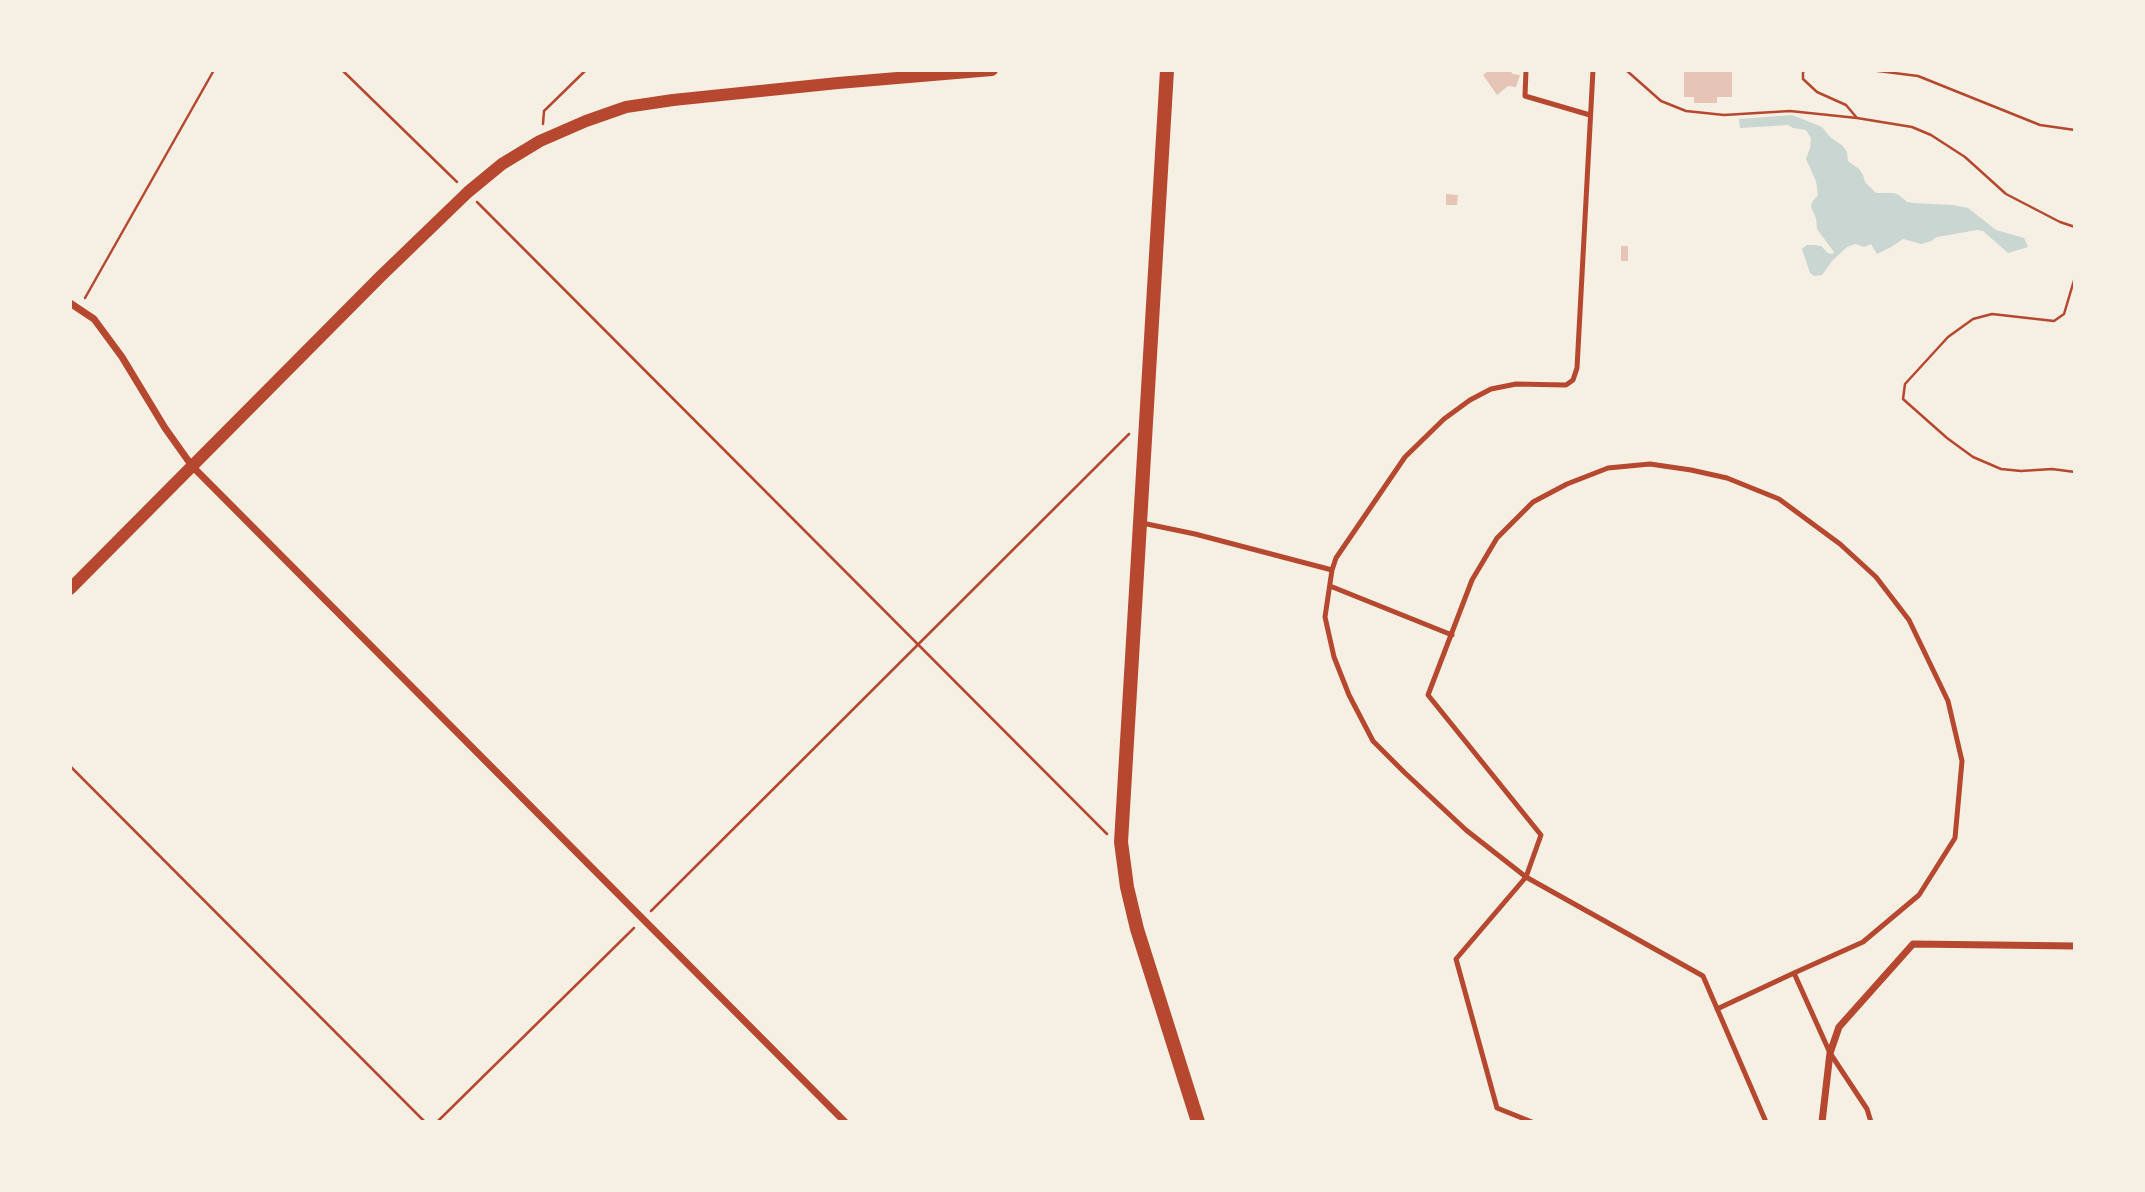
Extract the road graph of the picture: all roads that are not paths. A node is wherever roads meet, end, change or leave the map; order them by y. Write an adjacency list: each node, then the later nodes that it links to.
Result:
1 (992, 70): 7 (street)
2 (1167, 70): 8 (main road)
3 (1526, 70): 5 (lane)
4 (1593, 70): 5 (lane)
5 (1590, 115): 9 (lane)
6 (70, 303): 7 (street)
7 (192, 466): 11 (street); 18 (street)
8 (1139, 523): 9 (lane); 19 (main road)
9 (1332, 570): 10 (lane)
10 (1330, 586): 12 (lane); 13 (lane)
11 (70, 589)
12 (1452, 635): 13 (lane); 15 (lane)
13 (1526, 877): 16 (lane); 20 (lane)
14 (2075, 946): 17 (street)
15 (1794, 973): 16 (lane); 17 (lane)
16 (1717, 1009): 21 (lane)
17 (1830, 1053): 22 (street); 23 (lane)
18 (845, 1122)
19 (1198, 1122)
20 (1532, 1122)
21 (1766, 1122)
22 (1822, 1122)
23 (1871, 1122)

